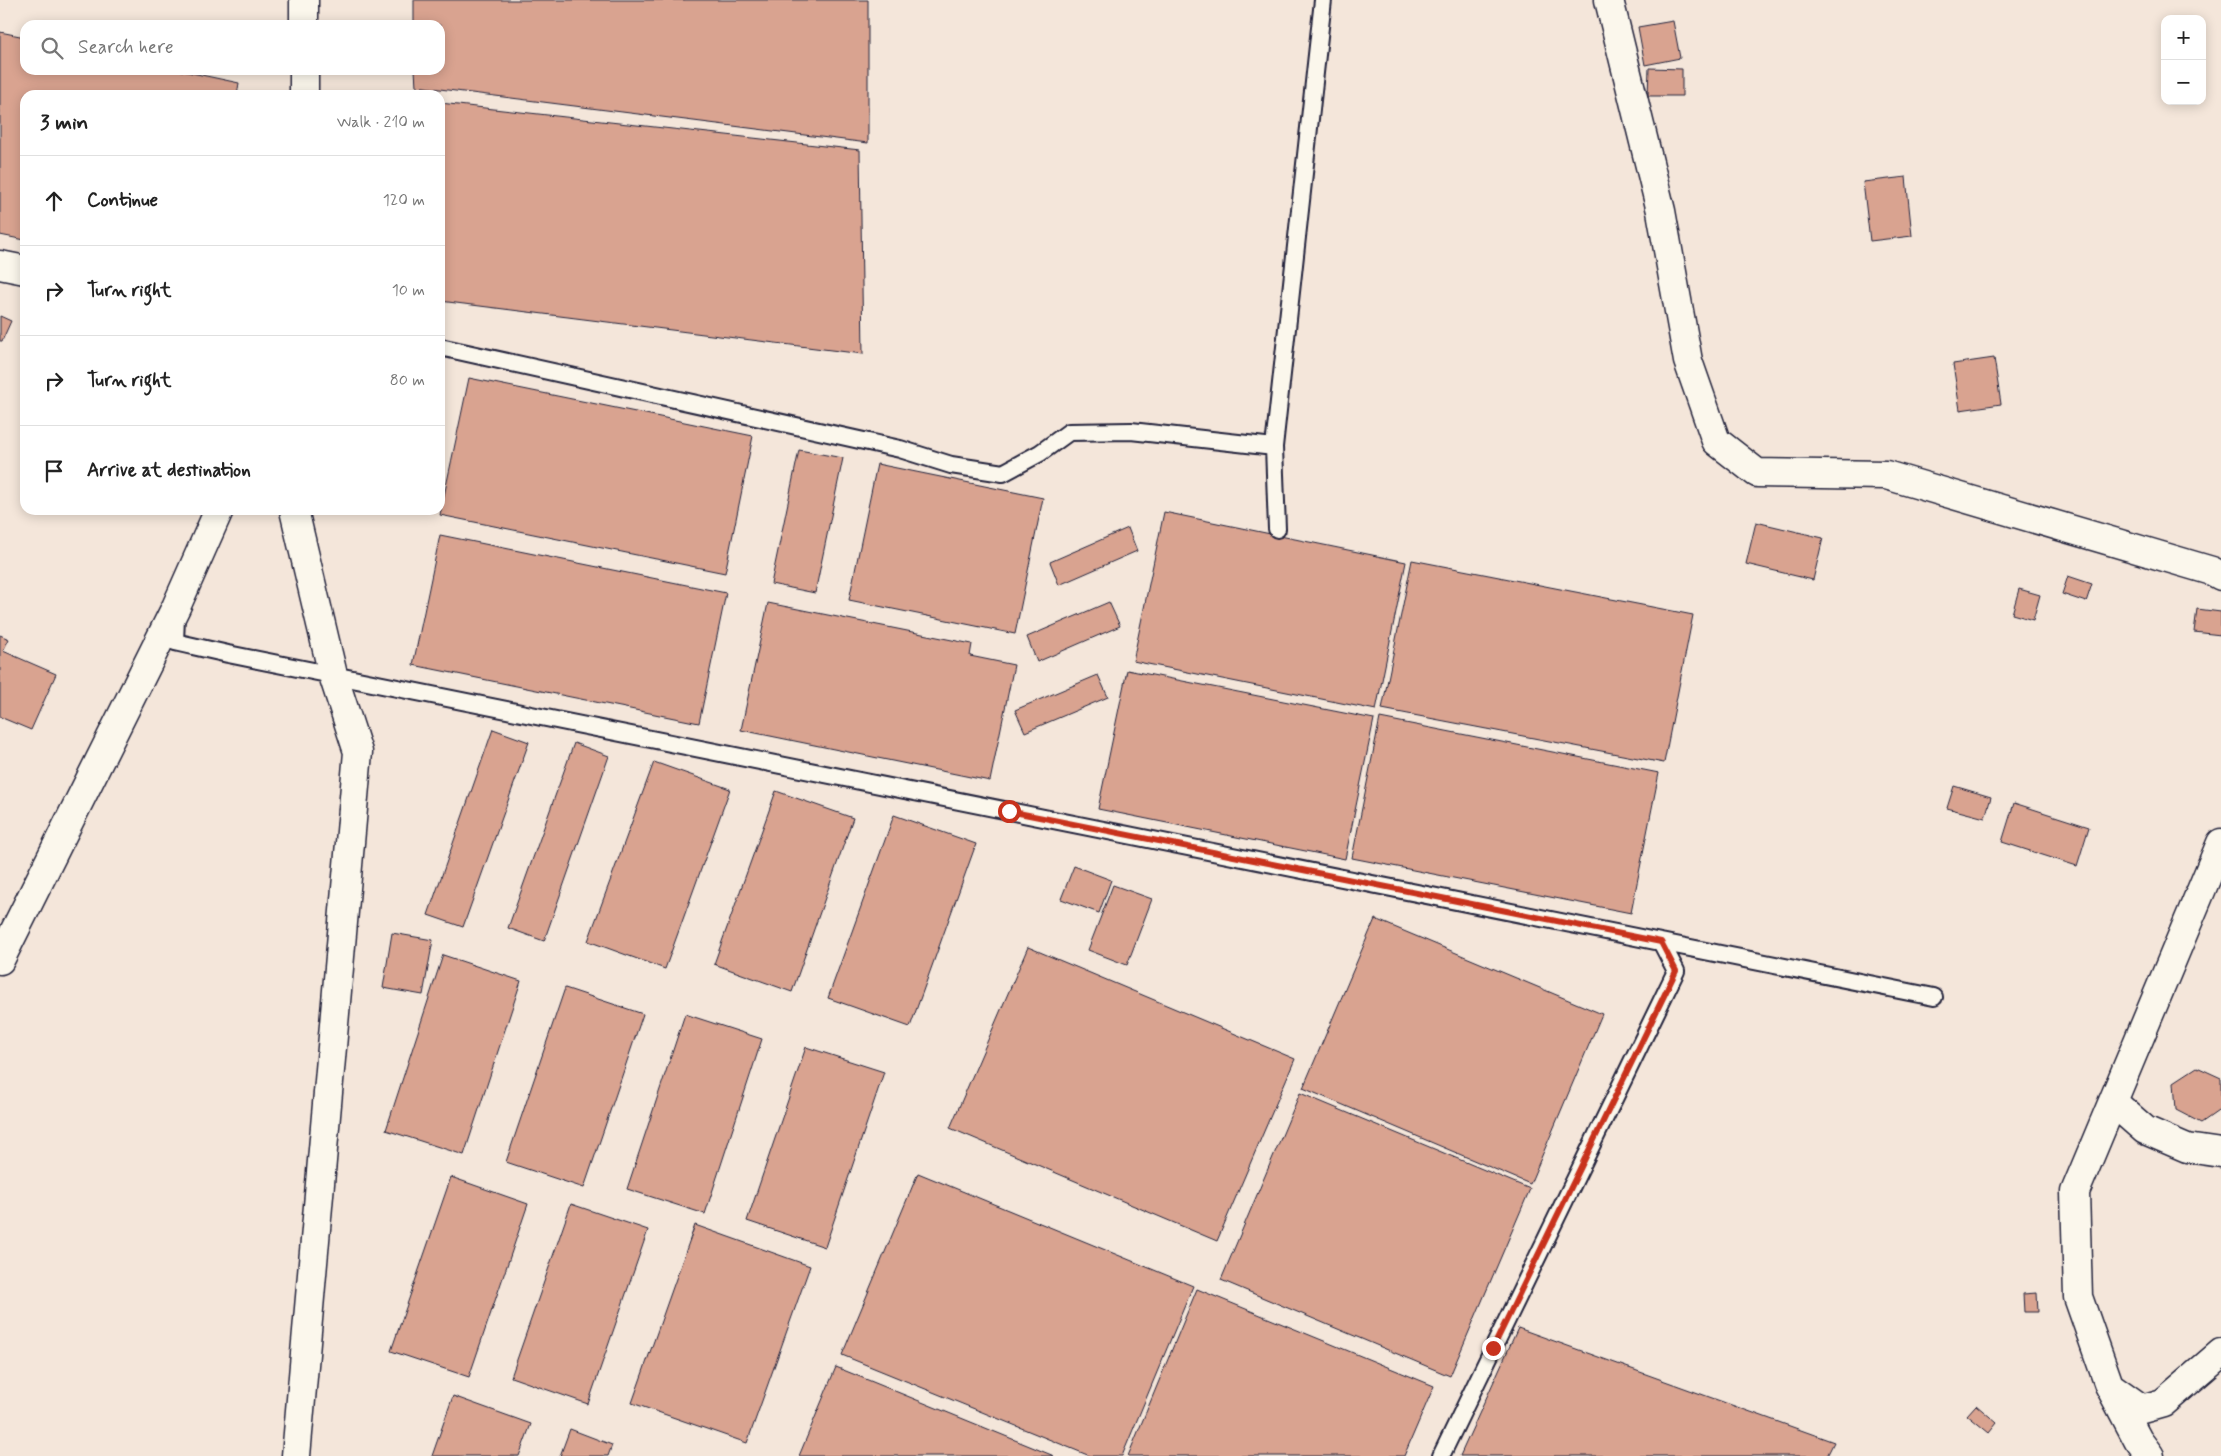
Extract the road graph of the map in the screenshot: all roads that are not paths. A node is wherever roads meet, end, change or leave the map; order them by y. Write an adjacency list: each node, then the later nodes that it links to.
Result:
1 (304, 0): 4 (street)
2 (1323, 0): 10 (lane)
3 (1609, 0): 14 (street)
4 (304, 20)
5 (304, 75): 6 (street)
6 (304, 90)
7 (0, 265): 8 (street)
8 (20, 269)
9 (445, 348): 10 (lane)
10 (1274, 447): 13 (lane)
11 (217, 515): 15 (street)
12 (295, 515): 16 (street)
13 (1277, 529)
14 (2221, 576)
15 (176, 607): 16 (lane); 19 (street)
16 (333, 675): 18 (lane); 25 (street)
17 (2221, 843): 21 (street)
18 (1661, 942): 20 (lane); 26 (lane)
19 (0, 960)
20 (1934, 997)
21 (2113, 1102): 22 (street); 24 (street)
22 (2221, 1153)
23 (2221, 1353): 24 (street)
24 (2109, 1385): 27 (street)
25 (296, 1456)
26 (1441, 1456)
27 (2150, 1456)

